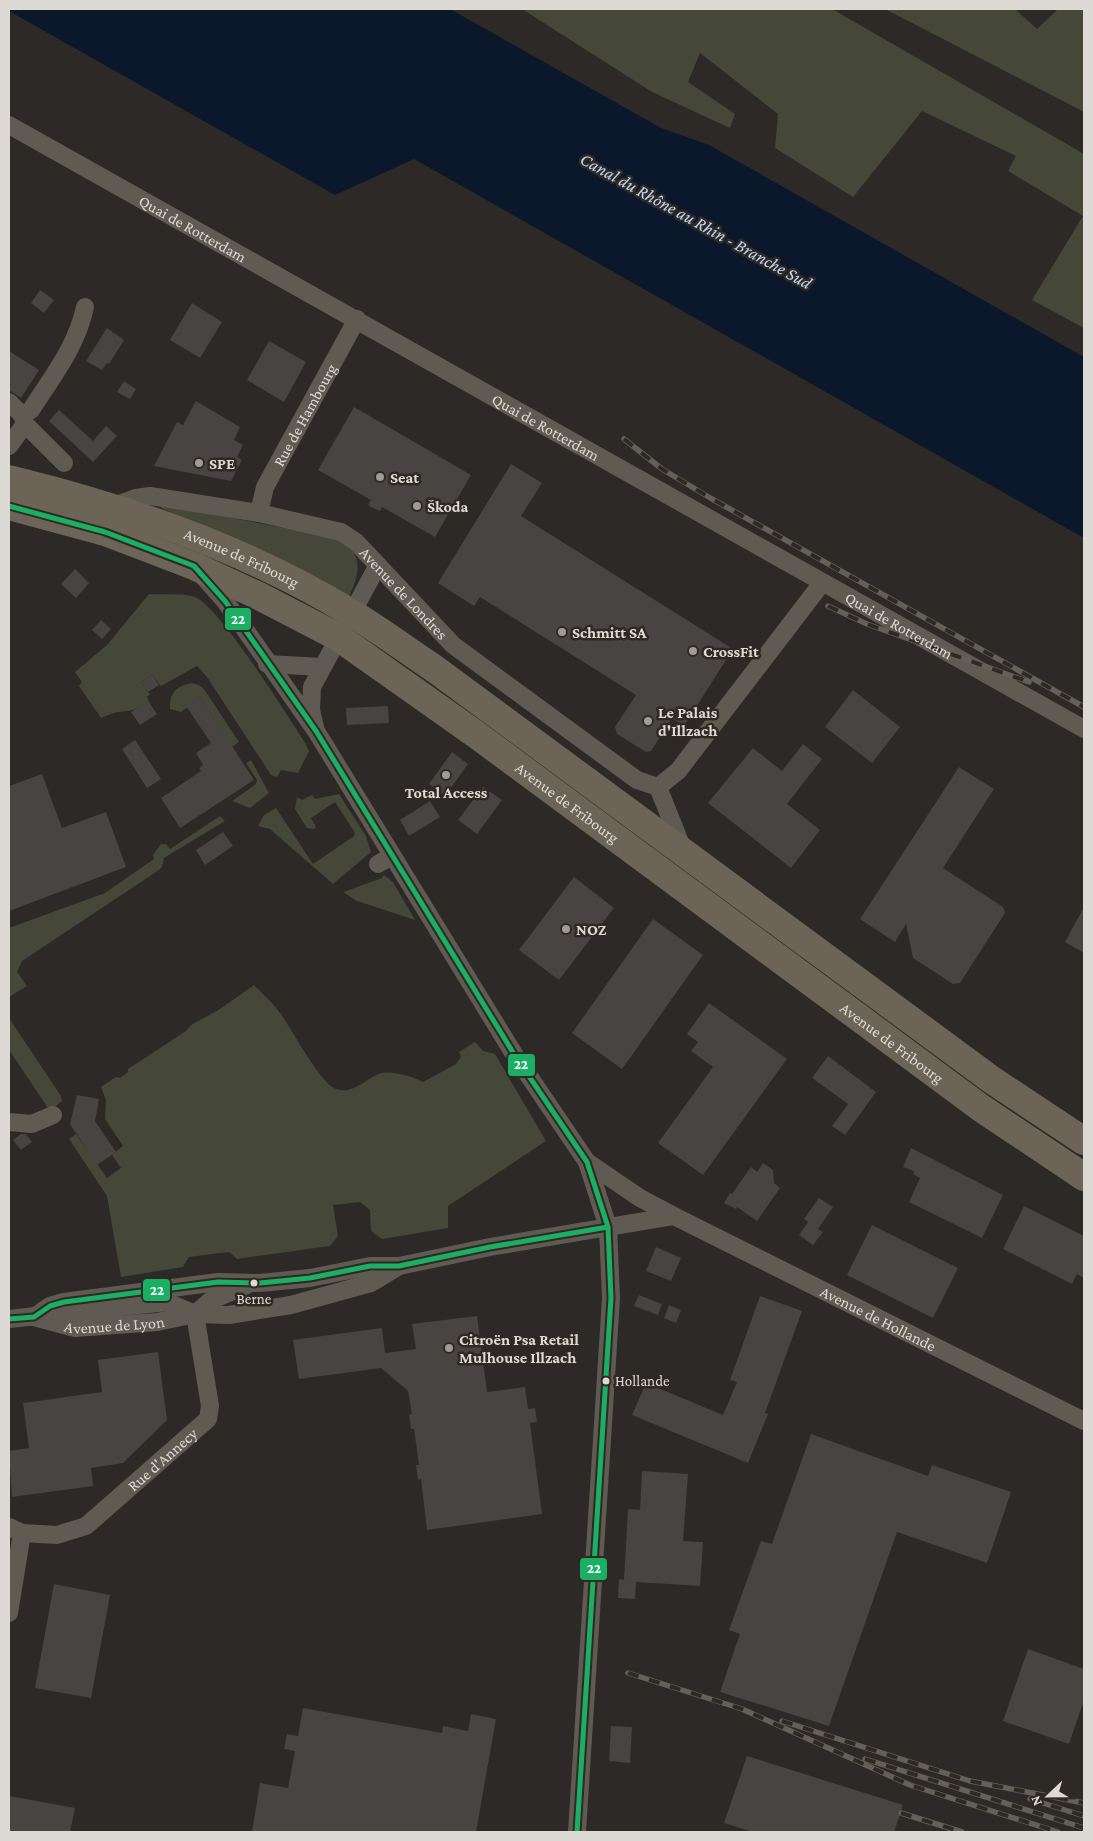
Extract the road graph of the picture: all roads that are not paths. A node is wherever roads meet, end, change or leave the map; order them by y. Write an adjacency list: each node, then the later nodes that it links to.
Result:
1 (9, 125): 3 (street, Quai de Rotterdam)
2 (85, 307): 5 (street)
3 (356, 319): 11 (street, Rue de Hambourg); 14 (street, Quai de Rotterdam)
4 (9, 402): 5 (street)
5 (23, 420): 6 (street); 7 (street)
6 (9, 446)
7 (64, 463)
8 (9, 480): 10 (main road, Avenue de Fribourg)
9 (9, 506): 13 (main road, Avenue de Fribourg)
10 (114, 506): 11 (street, Avenue de Londres); 15 (main road, Avenue de Fribourg)
11 (259, 513): 12 (street, Avenue de Londres)
12 (378, 565): 15 (street, Avenue de Hollande); 21 (street, Avenue de Londres)
13 (194, 566): 16 (main road, Avenue de Fribourg); 17 (street, Avenue de Hollande)
14 (822, 583): 19 (street, Quai de Rotterdam); 21 (street)
15 (351, 613): 16 (street, Avenue de Hollande); 22 (main road, Avenue de Fribourg)
16 (338, 638): 18 (street, Avenue de Hollande); 27 (main road, Avenue de Fribourg)
17 (267, 664): 18 (street); 20 (street, Avenue de Hollande)
18 (322, 667): 20 (street, Avenue de Hollande)
19 (1084, 729)
20 (316, 731): 26 (street, Avenue de Hollande)
21 (658, 787): 22 (street)
22 (685, 854): 25 (main road, Avenue de Fribourg)
23 (53, 1115): 24 (street)
24 (9, 1122)
25 (1084, 1141)
26 (587, 1162): 28 (street, Avenue de Hollande); 29 (street, Avenue de Hollande)
27 (1084, 1177)
28 (674, 1216): 29 (street); 35 (street, Avenue de Hollande)
29 (608, 1227): 30 (street, Avenue de Lyon); 38 (street, Avenue de Hollande)
30 (399, 1266): 31 (street, Avenue de Lyon); 32 (street, Avenue de Lyon)
31 (250, 1284): 32 (street, Avenue de Lyon); 33 (street, Avenue de Lyon)
32 (195, 1314): 33 (street, Avenue de Lyon); 36 (street, Rue d'Annecy)
33 (34, 1317): 34 (street, Avenue de Lyon)
34 (9, 1319)
35 (1084, 1421)
36 (15, 1530): 37 (street, Rue d'Annecy)
37 (9, 1613)
38 (577, 1832)

